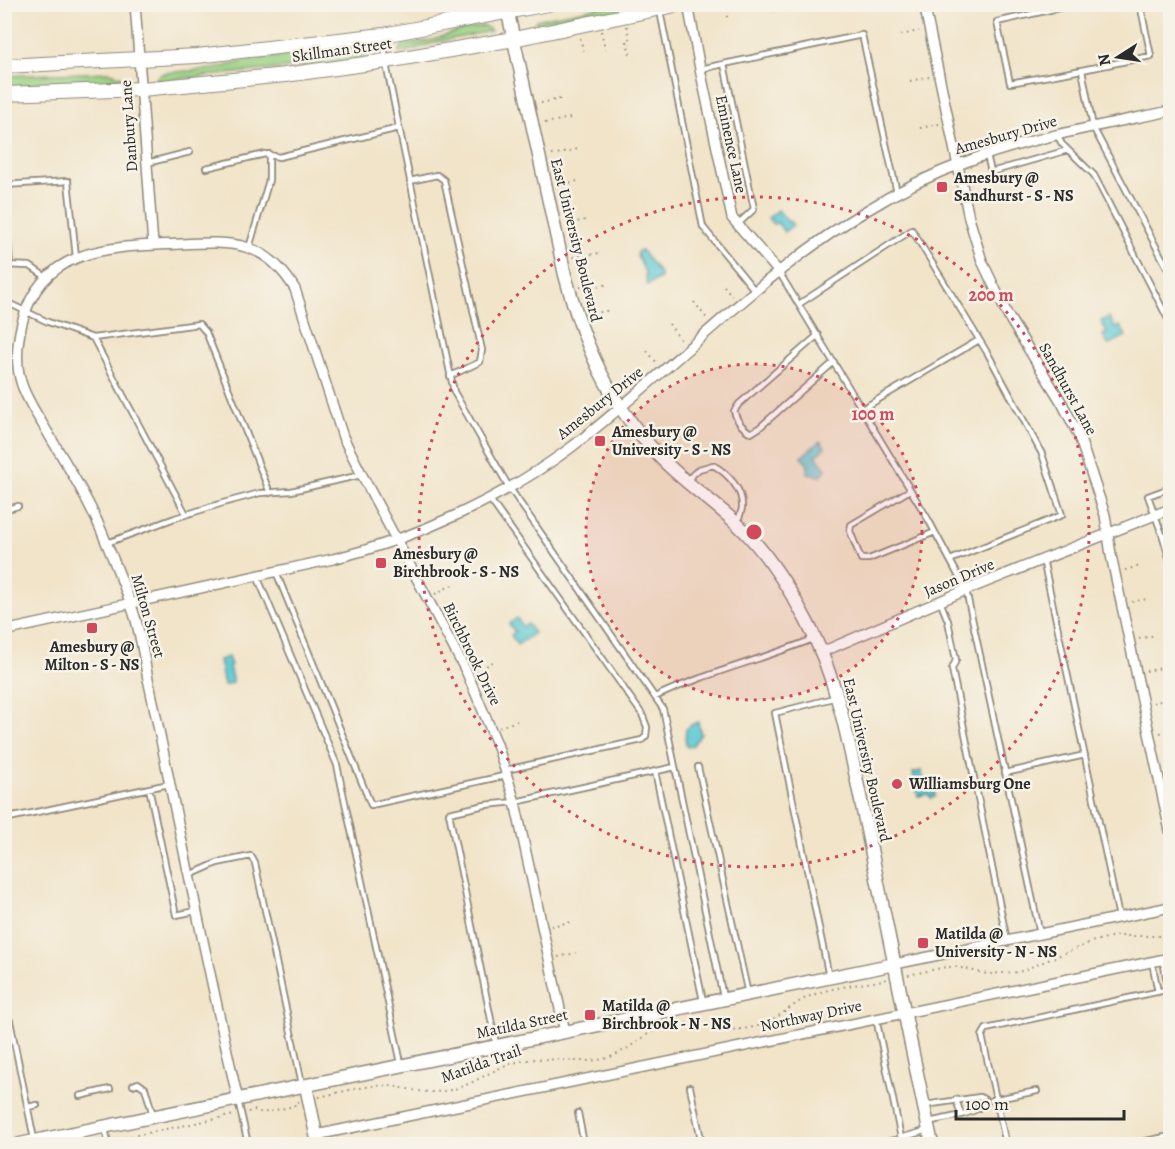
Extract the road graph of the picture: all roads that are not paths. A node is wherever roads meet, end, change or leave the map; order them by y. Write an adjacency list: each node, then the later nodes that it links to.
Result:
1 (135, 4): 12 (street, Danbury Lane)
2 (548, 4): 8 (main road, Skillman Street)
3 (680, 4): 9 (main road, Skillman Street)
4 (688, 4): 16 (street, Eminence Lane)
5 (924, 4): 29 (street, Sandhurst Lane)
6 (1076, 4): 17 (lane)
7 (1140, 4): 17 (lane)
8 (507, 9): 10 (main road, Skillman Street); 11 (street, East University Boulevard)
9 (659, 9): 11 (main road, Skillman Street); 42 (lane)
10 (383, 35): 12 (main road, Skillman Street); 13 (lane)
11 (514, 39): 13 (main road, Skillman Street); 52 (street, East University Boulevard)
12 (140, 60): 15 (main road, Skillman Street); 18 (street, Danbury Lane)
13 (386, 61): 18 (main road, Skillman Street); 22 (lane)
14 (724, 64): 16 (lane); 33 (lane); 34 (lane)
15 (4, 66)
16 (700, 69): 34 (street, Eminence Lane)
17 (1082, 70): 21 (lane)
18 (141, 88): 19 (main road, Skillman Street); 28 (street, Danbury Lane)
19 (4, 94)
20 (1170, 111): 21 (street, Amesbury Drive)
21 (1093, 127): 23 (street, Amesbury Drive); 40 (lane)
22 (399, 128): 26 (lane); 31 (lane)
23 (1057, 135): 24 (lane); 27 (street, Amesbury Drive)
24 (1068, 150): 27 (lane); 46 (lane)
25 (190, 153): 28 (lane)
26 (269, 154): 30 (lane); 36 (lane)
27 (987, 155): 29 (street, Amesbury Drive)
28 (147, 163): 35 (street, Danbury Lane)
29 (957, 165): 33 (street, Amesbury Drive); 68 (street, Sandhurst Lane)
30 (206, 168)
31 (410, 181): 51 (lane); 51 (lane)
32 (4, 187): 37 (lane); 38 (lane)
33 (898, 194): 39 (street, Amesbury Drive)
34 (738, 224): 39 (street, Eminence Lane)
35 (153, 245): 36 (street, Birchbrook Drive); 37 (street, Milton Street)
36 (249, 248): 54 (street, Birchbrook Drive)
37 (76, 256): 41 (street, Milton Street)
38 (7, 265): 41 (lane)
39 (779, 272): 42 (street, Amesbury Drive); 44 (lane)
40 (1170, 273)
41 (46, 277): 45 (street, Milton Street)
42 (756, 292): 52 (street, Amesbury Drive)
43 (4, 301): 45 (lane)
44 (798, 304): 47 (lane); 49 (lane)
45 (26, 310): 48 (lane); 72 (street, Milton Street)
46 (1170, 323)
47 (818, 335): 50 (lane); 50 (lane)
48 (93, 338): 59 (lane); 64 (lane)
49 (979, 340): 53 (lane); 74 (lane)
50 (834, 362): 53 (lane)
51 (450, 376): 56 (lane)
52 (620, 407): 55 (street, East University Boulevard); 56 (street, Amesbury Drive)
53 (862, 409): 58 (lane)
54 (362, 475): 59 (lane); 71 (street, Birchbrook Drive)
55 (686, 481): 66 (street, East University Boulevard); 66 (lane)
56 (509, 487): 60 (street, Amesbury Drive); 85 (lane)
57 (1170, 488): 65 (lane)
58 (910, 489): 67 (lane); 67 (lane)
59 (270, 493): 64 (lane)
60 (489, 497): 71 (street, Amesbury Drive); 90 (lane)
61 (18, 506): 63 (lane)
62 (1170, 509): 65 (street)
63 (4, 510)
64 (186, 514): 72 (lane)
65 (1156, 514): 68 (street); 70 (lane)
66 (737, 524): 82 (street, East University Boulevard)
67 (935, 532): 74 (lane)
68 (1108, 534): 73 (street, Jason Drive); 96 (street, Sandhurst Lane)
69 (1170, 534): 70 (lane)
70 (1163, 537): 75 (lane)
71 (396, 540): 76 (street, Amesbury Drive); 90 (street, Birchbrook Drive)
72 (107, 543): 80 (street, Milton Street)
73 (1043, 559): 78 (street, Jason Drive); 86 (lane)
74 (950, 560): 78 (lane)
75 (1170, 561)
76 (276, 572): 77 (street, Amesbury Drive); 90 (lane)
77 (257, 576): 80 (street, Amesbury Drive); 118 (lane)
78 (966, 590): 79 (street, Jason Drive); 91 (lane)
79 (940, 601): 83 (street, Jason Drive); 102 (lane)
80 (130, 605): 81 (street, Amesbury Drive); 92 (street, Milton Street)
81 (4, 631)
82 (816, 638): 83 (street, East University Boulevard); 85 (lane)
83 (822, 652): 84 (street, East University Boulevard)
84 (837, 697): 105 (street, East University Boulevard); 106 (lane)
85 (655, 698): 87 (lane)
86 (1085, 755): 91 (lane); 100 (lane)
87 (675, 767): 89 (lane); 111 (lane)
88 (698, 767): 109 (lane)
89 (655, 771): 94 (lane); 112 (lane)
90 (507, 772): 94 (street, Birchbrook Drive)
91 (1005, 773): 101 (lane)
92 (170, 783): 93 (lane); 97 (street, Milton Street)
93 (149, 788): 95 (lane); 99 (lane)
94 (515, 802): 116 (street, Birchbrook Drive); 117 (lane)
95 (4, 819)
96 (1170, 831)
97 (189, 876): 99 (street, Milton Street); 120 (lane)
98 (1170, 907): 100 (street, Matilda Street)
99 (197, 911): 126 (street, Milton Street)
100 (1119, 917): 101 (street, Matilda Street)
101 (1040, 934): 102 (street, Matilda Street)
102 (1007, 940): 105 (street, Matilda Street)
103 (1167, 958): 104 (street, Northway Drive); 107 (lane)
104 (1152, 961): 108 (lane); 113 (street, Northway Drive)
105 (895, 964): 106 (street, Matilda Street); 113 (street, East University Boulevard)
106 (830, 977): 109 (street, Matilda Street)
107 (1169, 989): 108 (lane); 110 (lane)
108 (1158, 992): 127 (lane)
109 (748, 994): 111 (street, Matilda Street)
110 (1170, 998)
111 (723, 999): 112 (street, Matilda Street)
112 (704, 1004): 116 (street, Matilda Street)
113 (905, 1012): 114 (street, Northway Drive); 130 (street, East University Boulevard)
114 (876, 1017): 138 (lane); 139 (street, Northway Drive)
115 (10, 1021): 131 (lane)
116 (565, 1032): 117 (street, Matilda Street)
117 (496, 1046): 118 (street, Matilda Street)
118 (402, 1066): 120 (street, Matilda Street)
119 (133, 1085): 134 (lane)
120 (304, 1086): 126 (street, Matilda Street); 139 (street)
121 (690, 1087): 145 (lane)
122 (110, 1089): 124 (lane)
123 (1037, 1091): 127 (lane)
124 (80, 1096)
125 (956, 1099): 128 (lane); 130 (lane); 133 (lane)
126 (238, 1100): 134 (street, Matilda Street); 143 (lane)
127 (995, 1100): 128 (lane); 148 (lane)
128 (987, 1101): 133 (lane)
129 (37, 1105): 131 (lane)
130 (923, 1106): 135 (street, East University Boulevard)
131 (27, 1107): 140 (lane)
132 (578, 1113): 144 (lane)
133 (961, 1114): 135 (lane)
134 (153, 1117): 136 (street, Matilda Street)
135 (928, 1126): 138 (lane); 147 (street, East University Boulevard)
136 (105, 1127): 140 (street, Matilda Street); 142 (lane)
137 (1170, 1136): 149 (lane)
138 (901, 1138): 146 (lane)
139 (317, 1140)
140 (34, 1142): 141 (street, Matilda Street)
141 (20, 1144)
142 (108, 1144)
143 (248, 1144)
144 (584, 1144)
145 (702, 1144)
146 (880, 1144)
147 (932, 1144)
148 (1005, 1144)
149 (1132, 1144)

